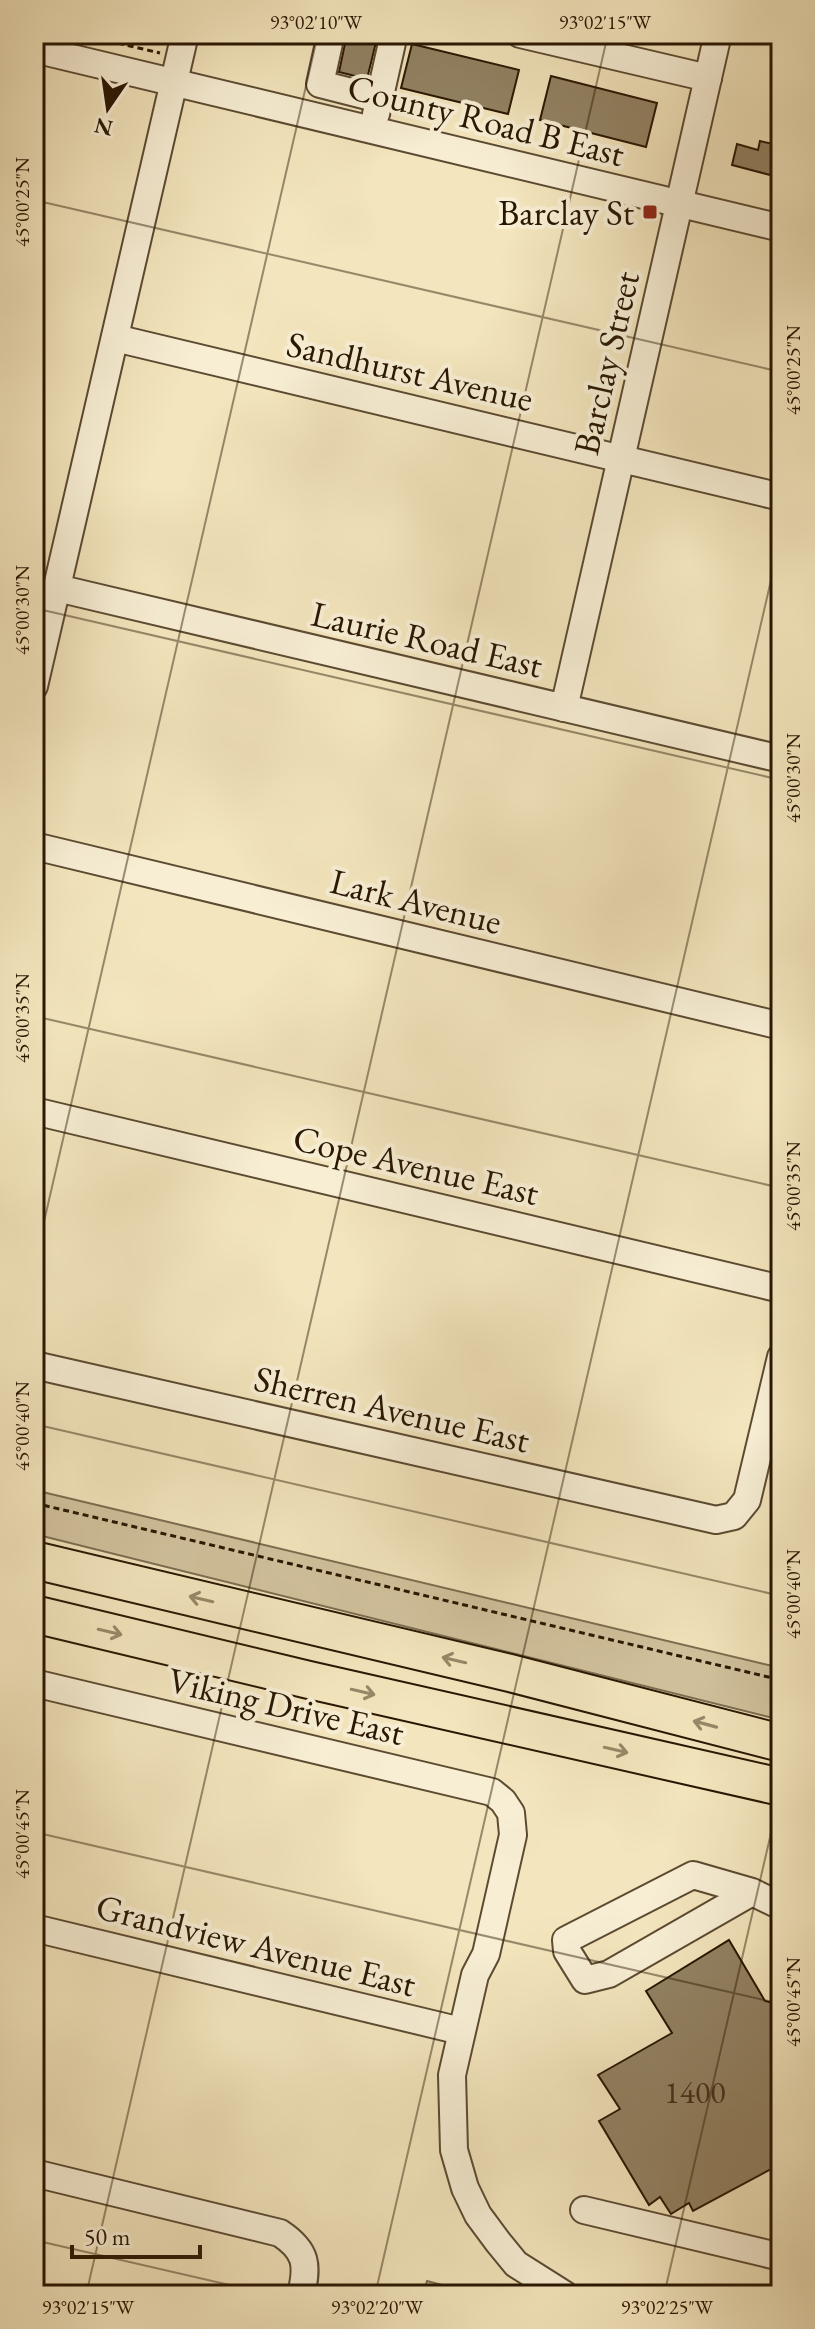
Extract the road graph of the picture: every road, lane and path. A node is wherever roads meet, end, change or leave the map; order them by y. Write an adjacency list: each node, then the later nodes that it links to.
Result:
1 (185, 34): 8 (street)
2 (331, 34): 9 (street)
3 (394, 34): 9 (street)
4 (718, 34): 7 (street, Barclay Street)
5 (526, 35): 7 (street)
6 (34, 49): 8 (street, County Road B East)
7 (708, 78): 11 (street, Barclay Street)
8 (174, 82): 10 (street, County Road B East); 13 (street)
9 (379, 99): 10 (street)
10 (372, 129): 11 (street, County Road B East)
11 (680, 203): 12 (street, County Road B East); 14 (street, Barclay Street)
12 (781, 228)
13 (115, 338): 14 (street, Sandhurst Avenue); 16 (street)
14 (621, 459): 15 (street, Sandhurst Avenue); 18 (street, Barclay Street)
15 (781, 497)
16 (57, 588): 17 (street); 18 (street, Laurie Road East)
17 (34, 686)
18 (564, 708): 19 (street, Laurie Road East)
19 (781, 759)
20 (34, 846): 21 (street, Lark Avenue)
21 (781, 1026)
22 (34, 1111): 23 (street, Cope Avenue East)
23 (781, 1289)
24 (781, 1357): 25 (street, Sherren Avenue East)
25 (34, 1365)
26 (34, 1503): 29 (path)
27 (34, 1560): 31 (highway, one-way to 27)
28 (34, 1614): 32 (highway, one-way to 32)
29 (781, 1680)
30 (34, 1683): 36 (street, Viking Drive East)
31 (781, 1743)
32 (781, 1787)
33 (752, 1892): 33 (street); 34 (street)
34 (781, 1906)
35 (34, 1928): 37 (street, Grandview Avenue East)
36 (486, 1954): 37 (street); 38 (street)
37 (461, 2031): 38 (street)
38 (454, 2110): 43 (street)
39 (34, 2173): 42 (street)
40 (584, 2210): 41 (street)
41 (781, 2257)
42 (301, 2295)
43 (565, 2295)

